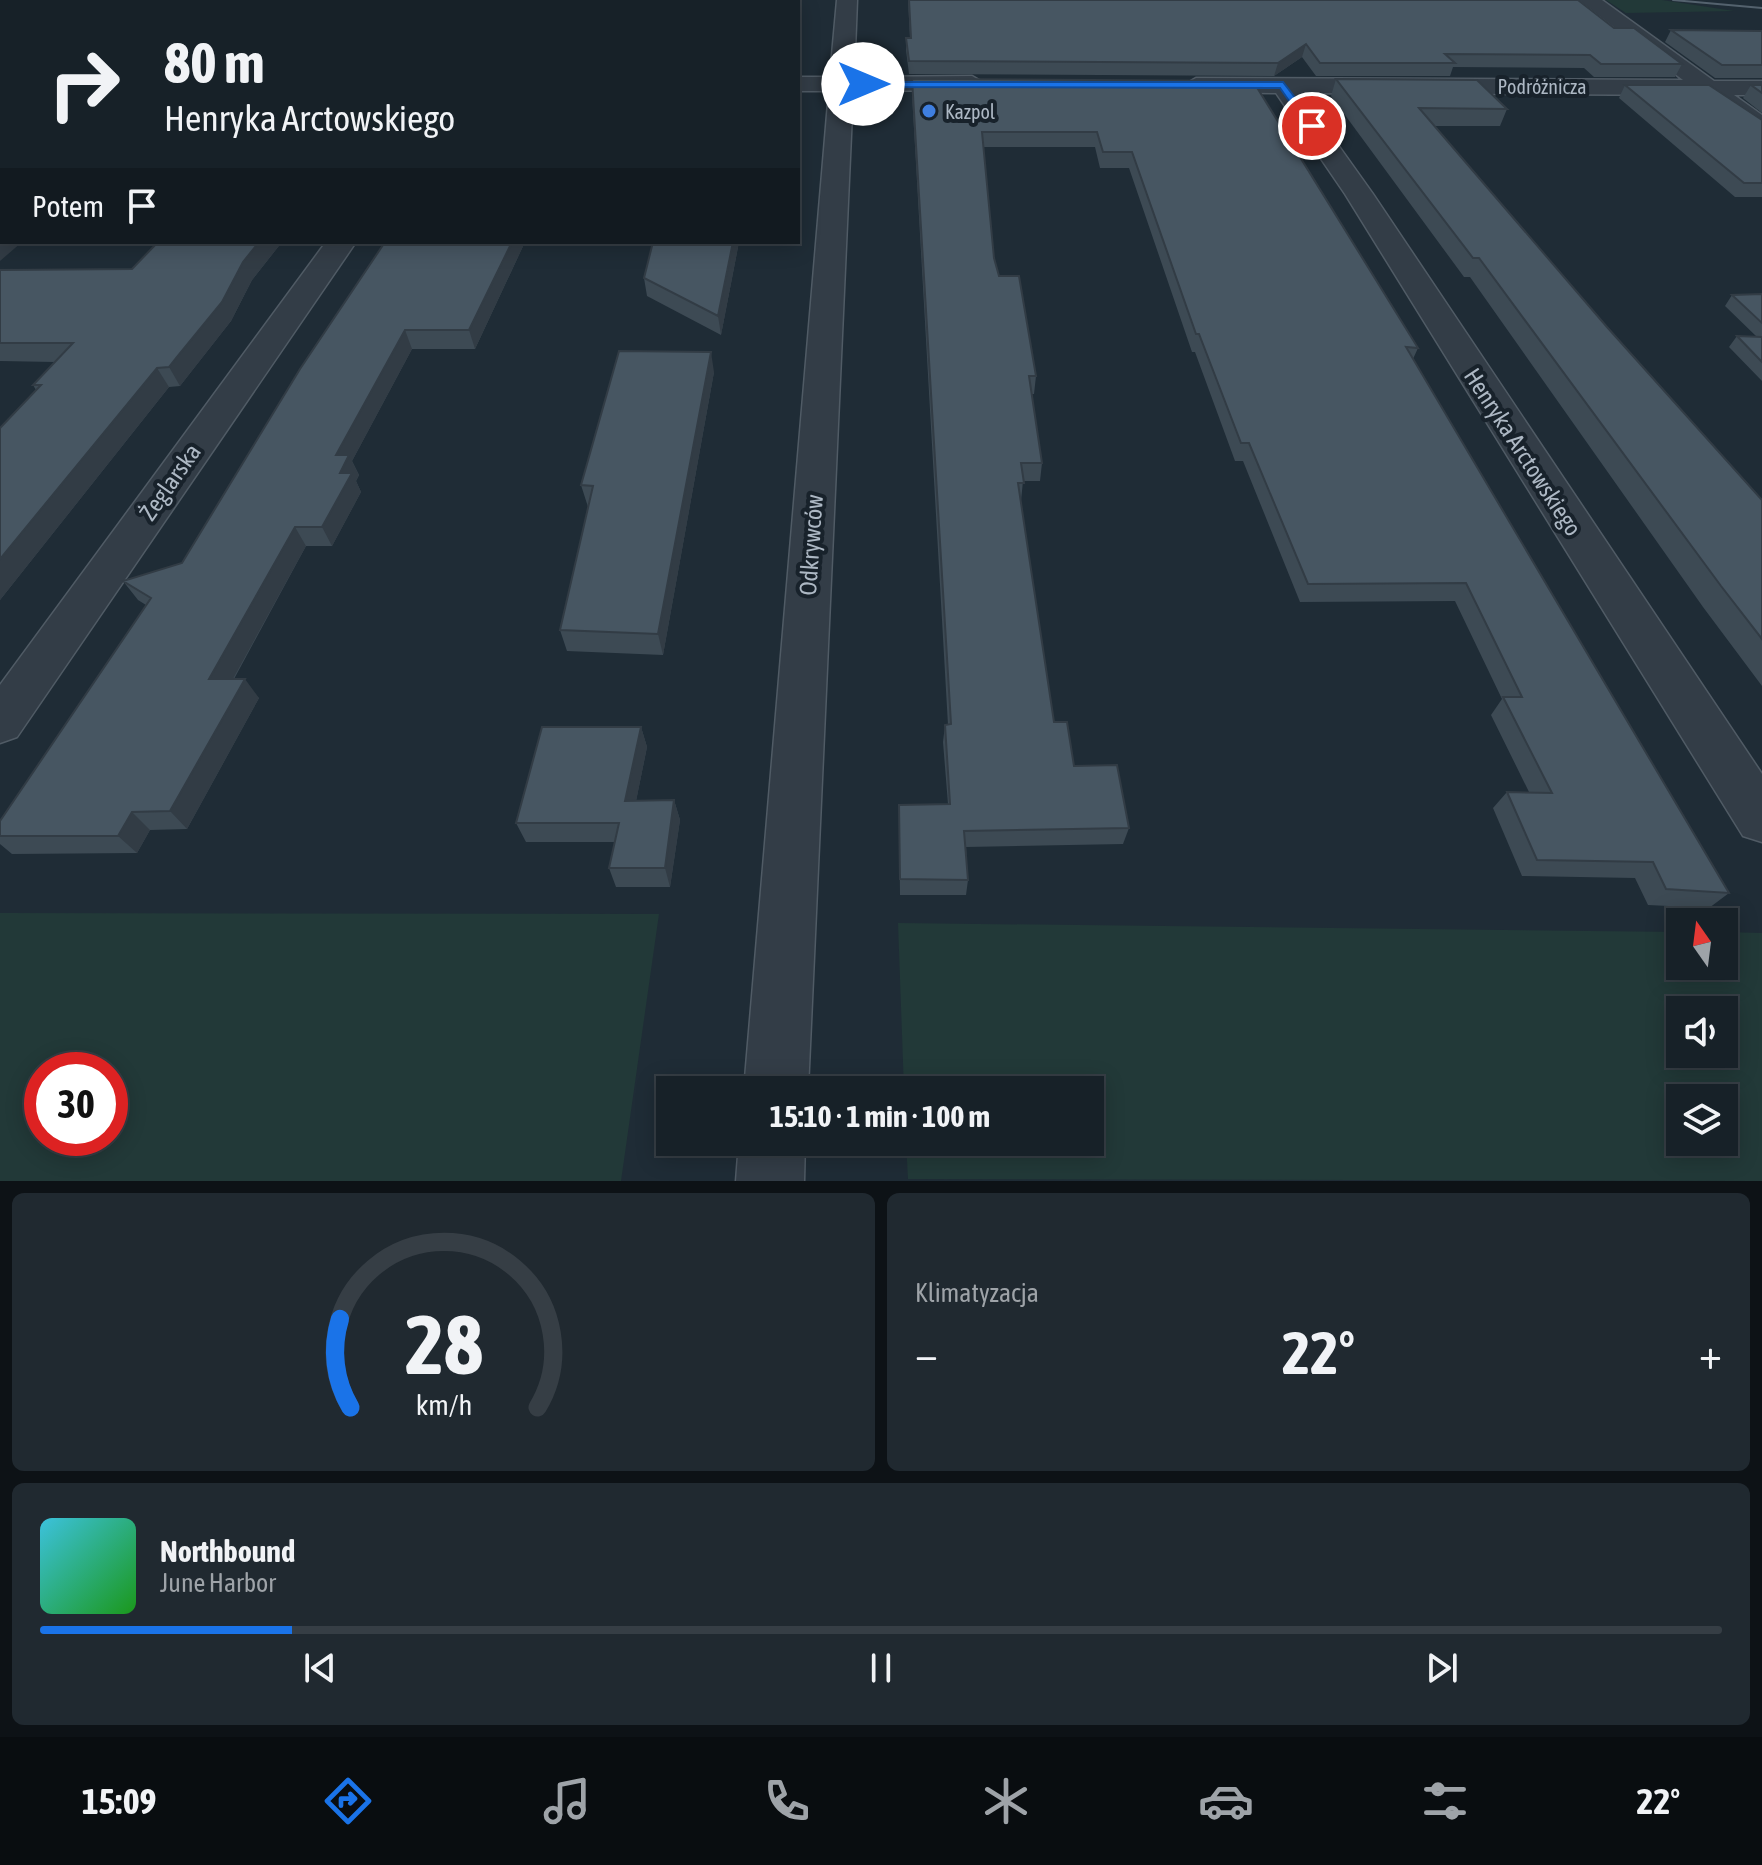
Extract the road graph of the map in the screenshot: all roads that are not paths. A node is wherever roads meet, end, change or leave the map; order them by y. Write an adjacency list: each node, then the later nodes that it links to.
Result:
1 (847, 0): 5 (street, Odkrywców)
2 (1589, 0): 8 (street)
3 (1001, 83): 5 (street)
4 (800, 84): 5 (street)
5 (842, 84): 14 (street, Odkrywców)
6 (1167, 84): 7 (street, Podróżnicza)
7 (1283, 85): 8 (street, Podróżnicza); 13 (street, Henryka Arctowskiego)
8 (1710, 87): 9 (street, Podróżnicza); 10 (street)
9 (1762, 88)
10 (1762, 127)
11 (340, 244): 12 (street, Żeglarska)
12 (0, 723)
13 (1762, 819)
14 (777, 1076)
15 (771, 1156): 16 (street)
16 (770, 1181)

